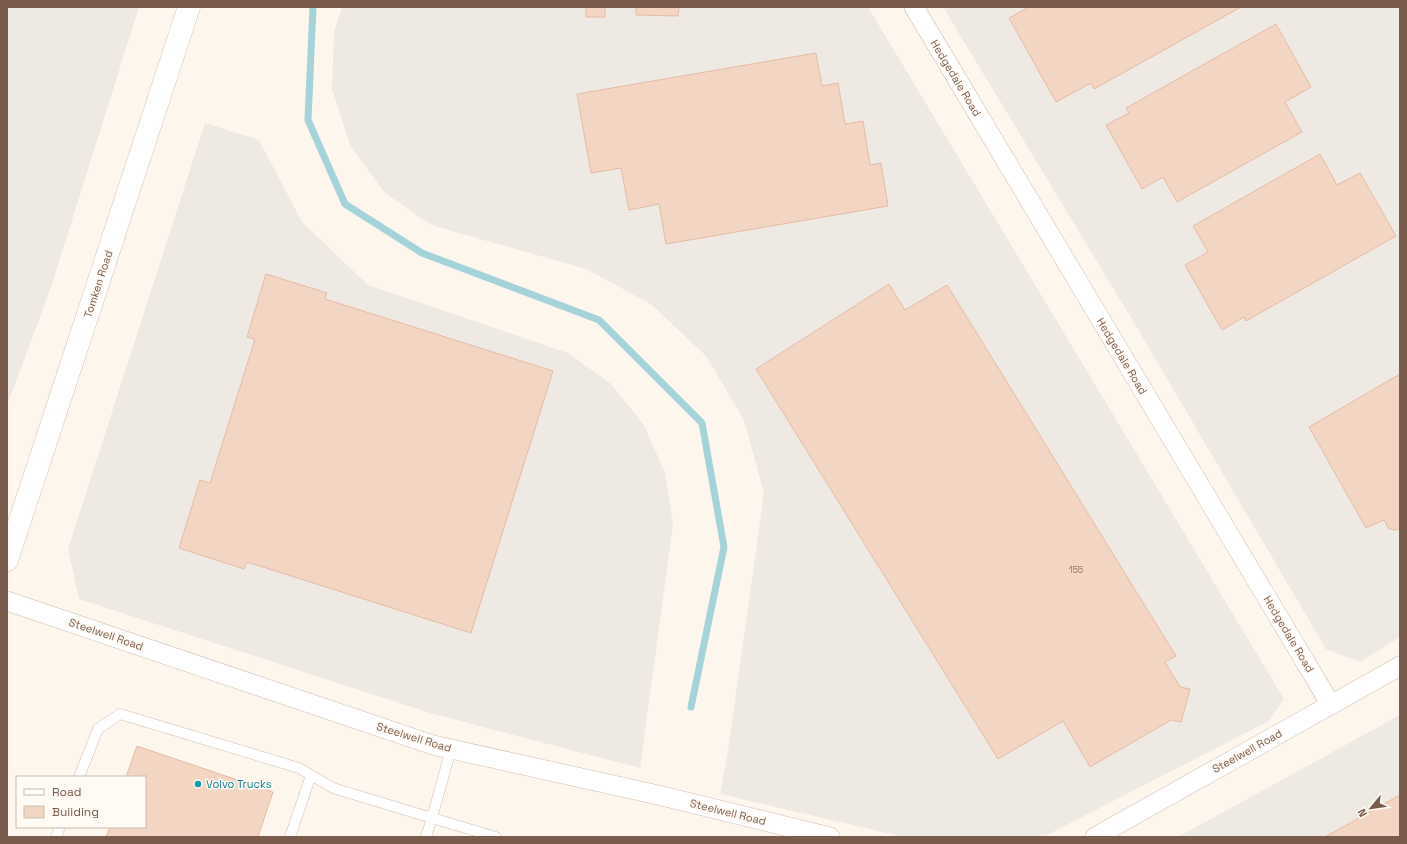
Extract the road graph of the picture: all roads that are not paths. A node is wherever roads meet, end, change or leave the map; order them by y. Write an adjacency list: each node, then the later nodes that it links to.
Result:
1 (189, 7): 3 (main road, Tomken Road)
2 (914, 7): 6 (street, Hedgedale Road)
3 (7, 560)
4 (7, 601): 7 (street, Steelwell Road)
5 (1400, 666): 6 (street, Steelwell Road)
6 (1331, 705): 15 (street, Steelwell Road)
7 (451, 748): 10 (lane); 14 (street, Steelwell Road)
8 (311, 775): 9 (lane); 10 (lane); 11 (lane)
9 (80, 776)
10 (432, 818): 12 (lane); 13 (lane)
11 (290, 837)
12 (426, 837)
13 (496, 837)
14 (830, 837)
15 (1095, 837)

